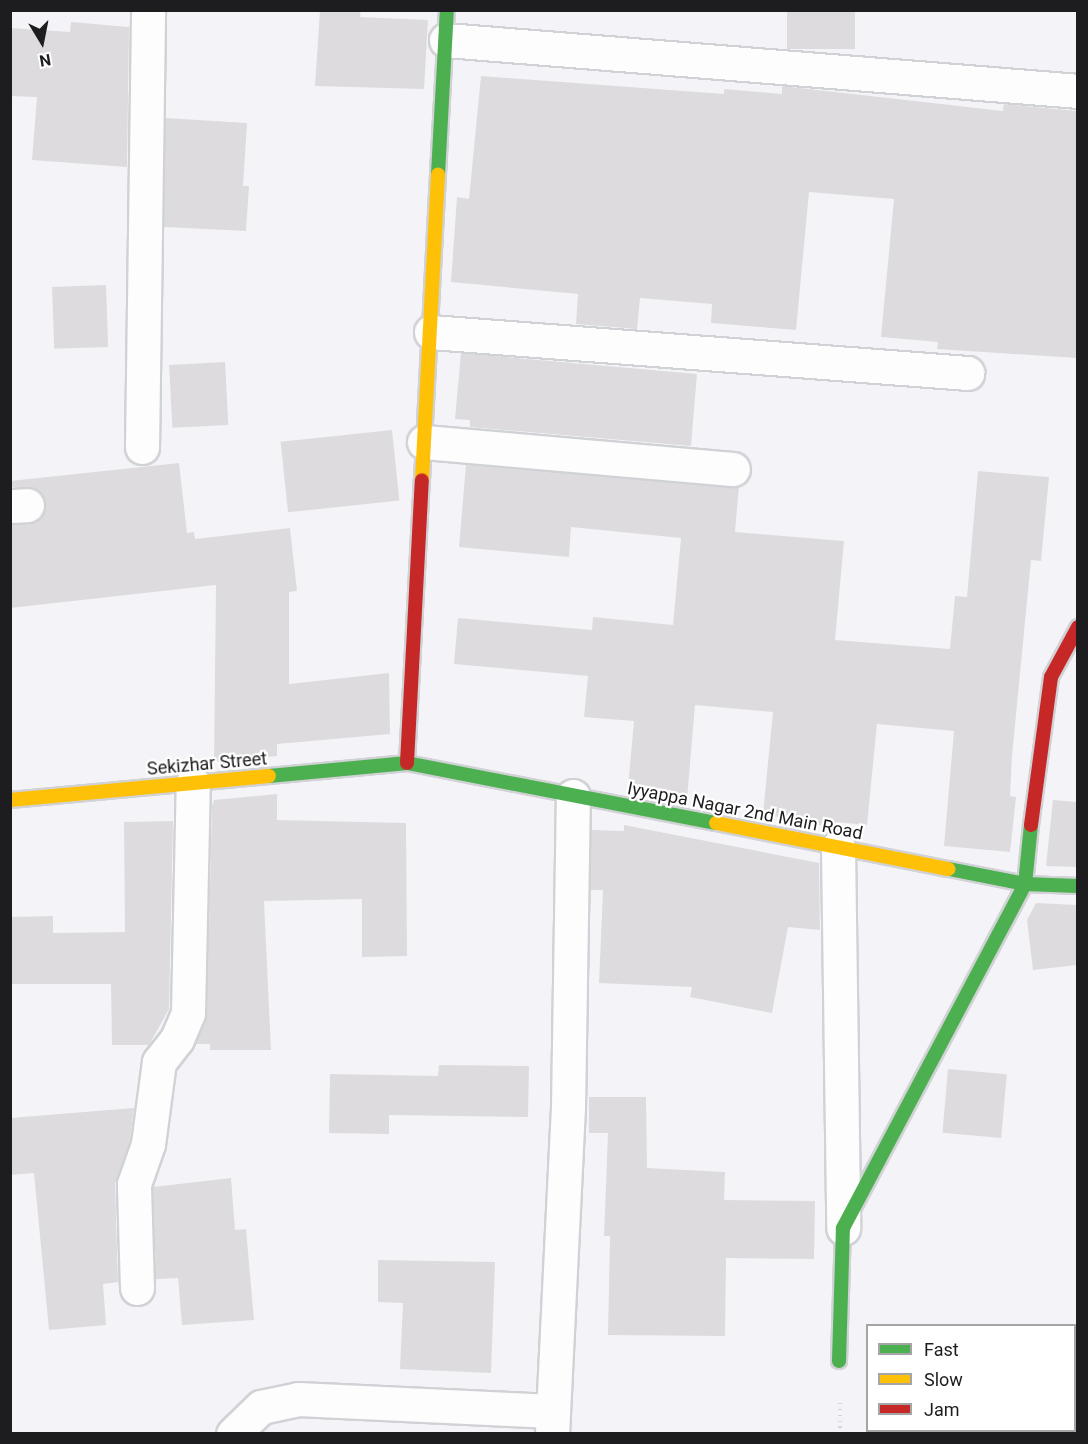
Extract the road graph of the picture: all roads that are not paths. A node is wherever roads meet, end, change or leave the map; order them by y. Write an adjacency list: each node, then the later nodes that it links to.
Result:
1 (148, 10): 7 (street)
2 (447, 25): 3 (street); 4 (street)
3 (1077, 91)
4 (431, 332): 5 (street); 6 (street)
5 (967, 373)
6 (424, 442): 8 (street); 10 (street)
7 (142, 447)
8 (733, 469)
9 (1077, 627): 15 (street)
10 (407, 763): 11 (street, Sekizhar Street); 12 (street, Iyyappa Nagar 2nd Main Road)
11 (193, 783): 13 (street, Sekizhar Street); 18 (street)
12 (573, 796): 14 (street, Iyyappa Nagar 2nd Main Road); 20 (street)
13 (10, 800)
14 (838, 847): 15 (street, Iyyappa Nagar 2nd Main Road); 17 (street)
15 (1025, 884): 16 (street, Iyyappa Nagar 2nd Main Road); 17 (street)
16 (1077, 886)
17 (843, 1228): 19 (street)
18 (137, 1288)
19 (839, 1361)
20 (552, 1422): 21 (street)
21 (233, 1434)

